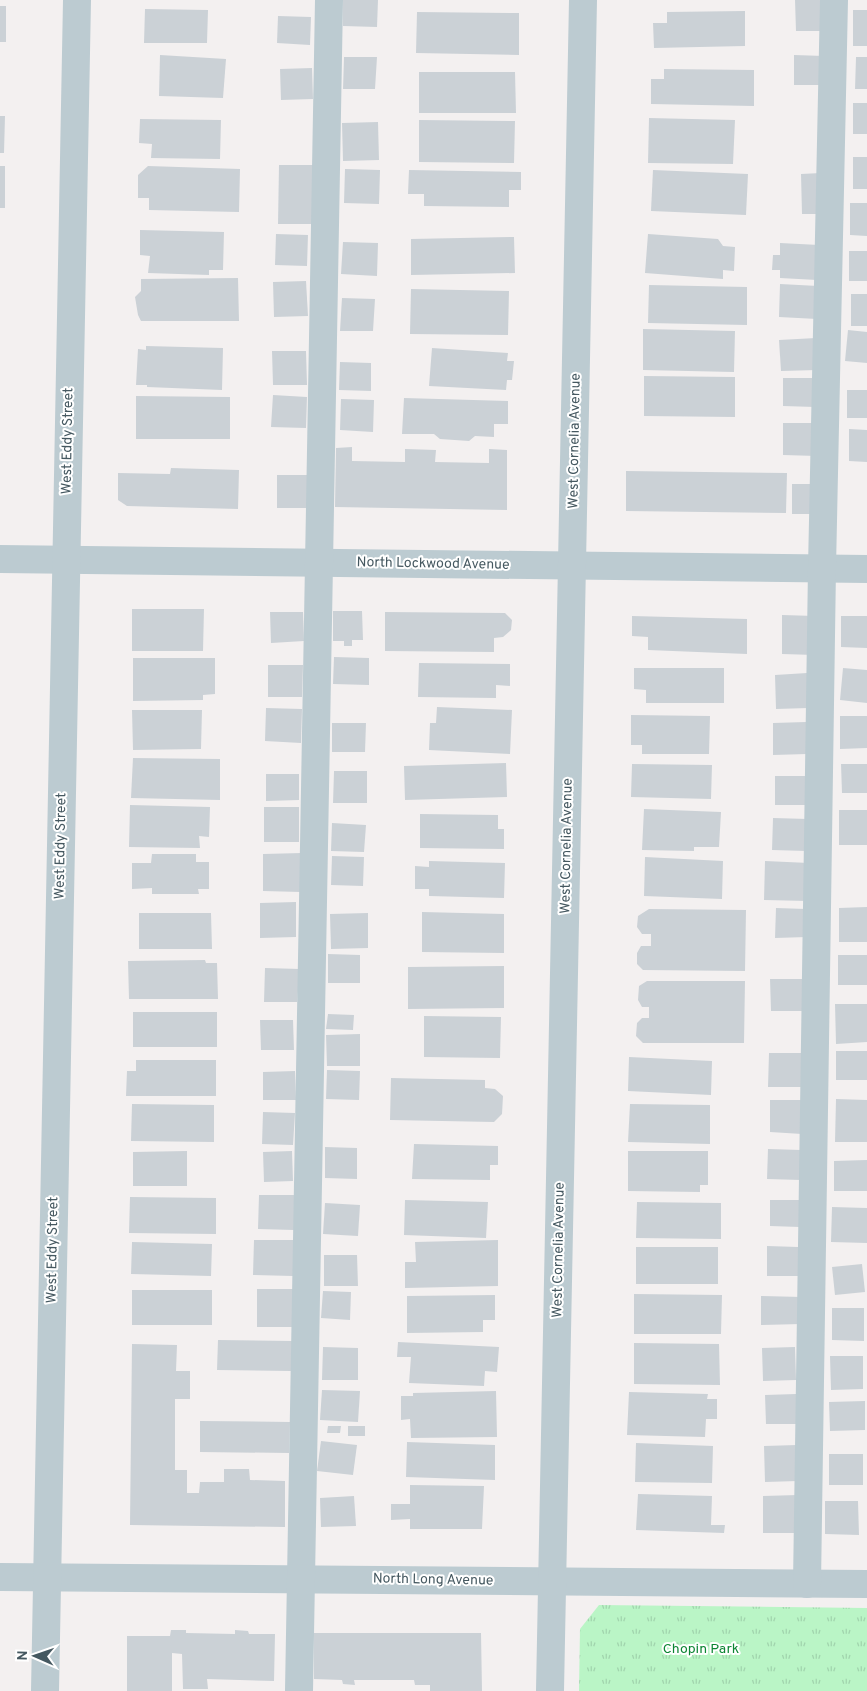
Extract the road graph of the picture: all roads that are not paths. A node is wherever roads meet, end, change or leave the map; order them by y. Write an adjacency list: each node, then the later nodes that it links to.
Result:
1 (76, 0): 6 (street, West Eddy Street)
2 (329, 0): 7 (street)
3 (583, 0): 8 (street, West Cornelia Avenue)
4 (834, 0): 9 (street)
5 (0, 559): 6 (street, North Lockwood Avenue)
6 (66, 560): 7 (street, North Lockwood Avenue); 12 (street, West Eddy Street)
7 (319, 563): 8 (street, North Lockwood Avenue); 13 (street)
8 (572, 566): 9 (street, North Lockwood Avenue); 14 (street, West Cornelia Avenue)
9 (822, 568): 10 (street, North Lockwood Avenue); 15 (street)
10 (867, 569)
11 (0, 1577): 12 (street, North Long Avenue)
12 (47, 1578): 13 (street, North Long Avenue); 17 (street, West Eddy Street)
13 (301, 1579): 14 (street, North Long Avenue); 18 (street)
14 (552, 1582): 15 (street, North Long Avenue); 19 (street, West Cornelia Avenue)
15 (807, 1584): 16 (street, North Long Avenue)
16 (867, 1584)
17 (45, 1691)
18 (299, 1691)
19 (550, 1691)

